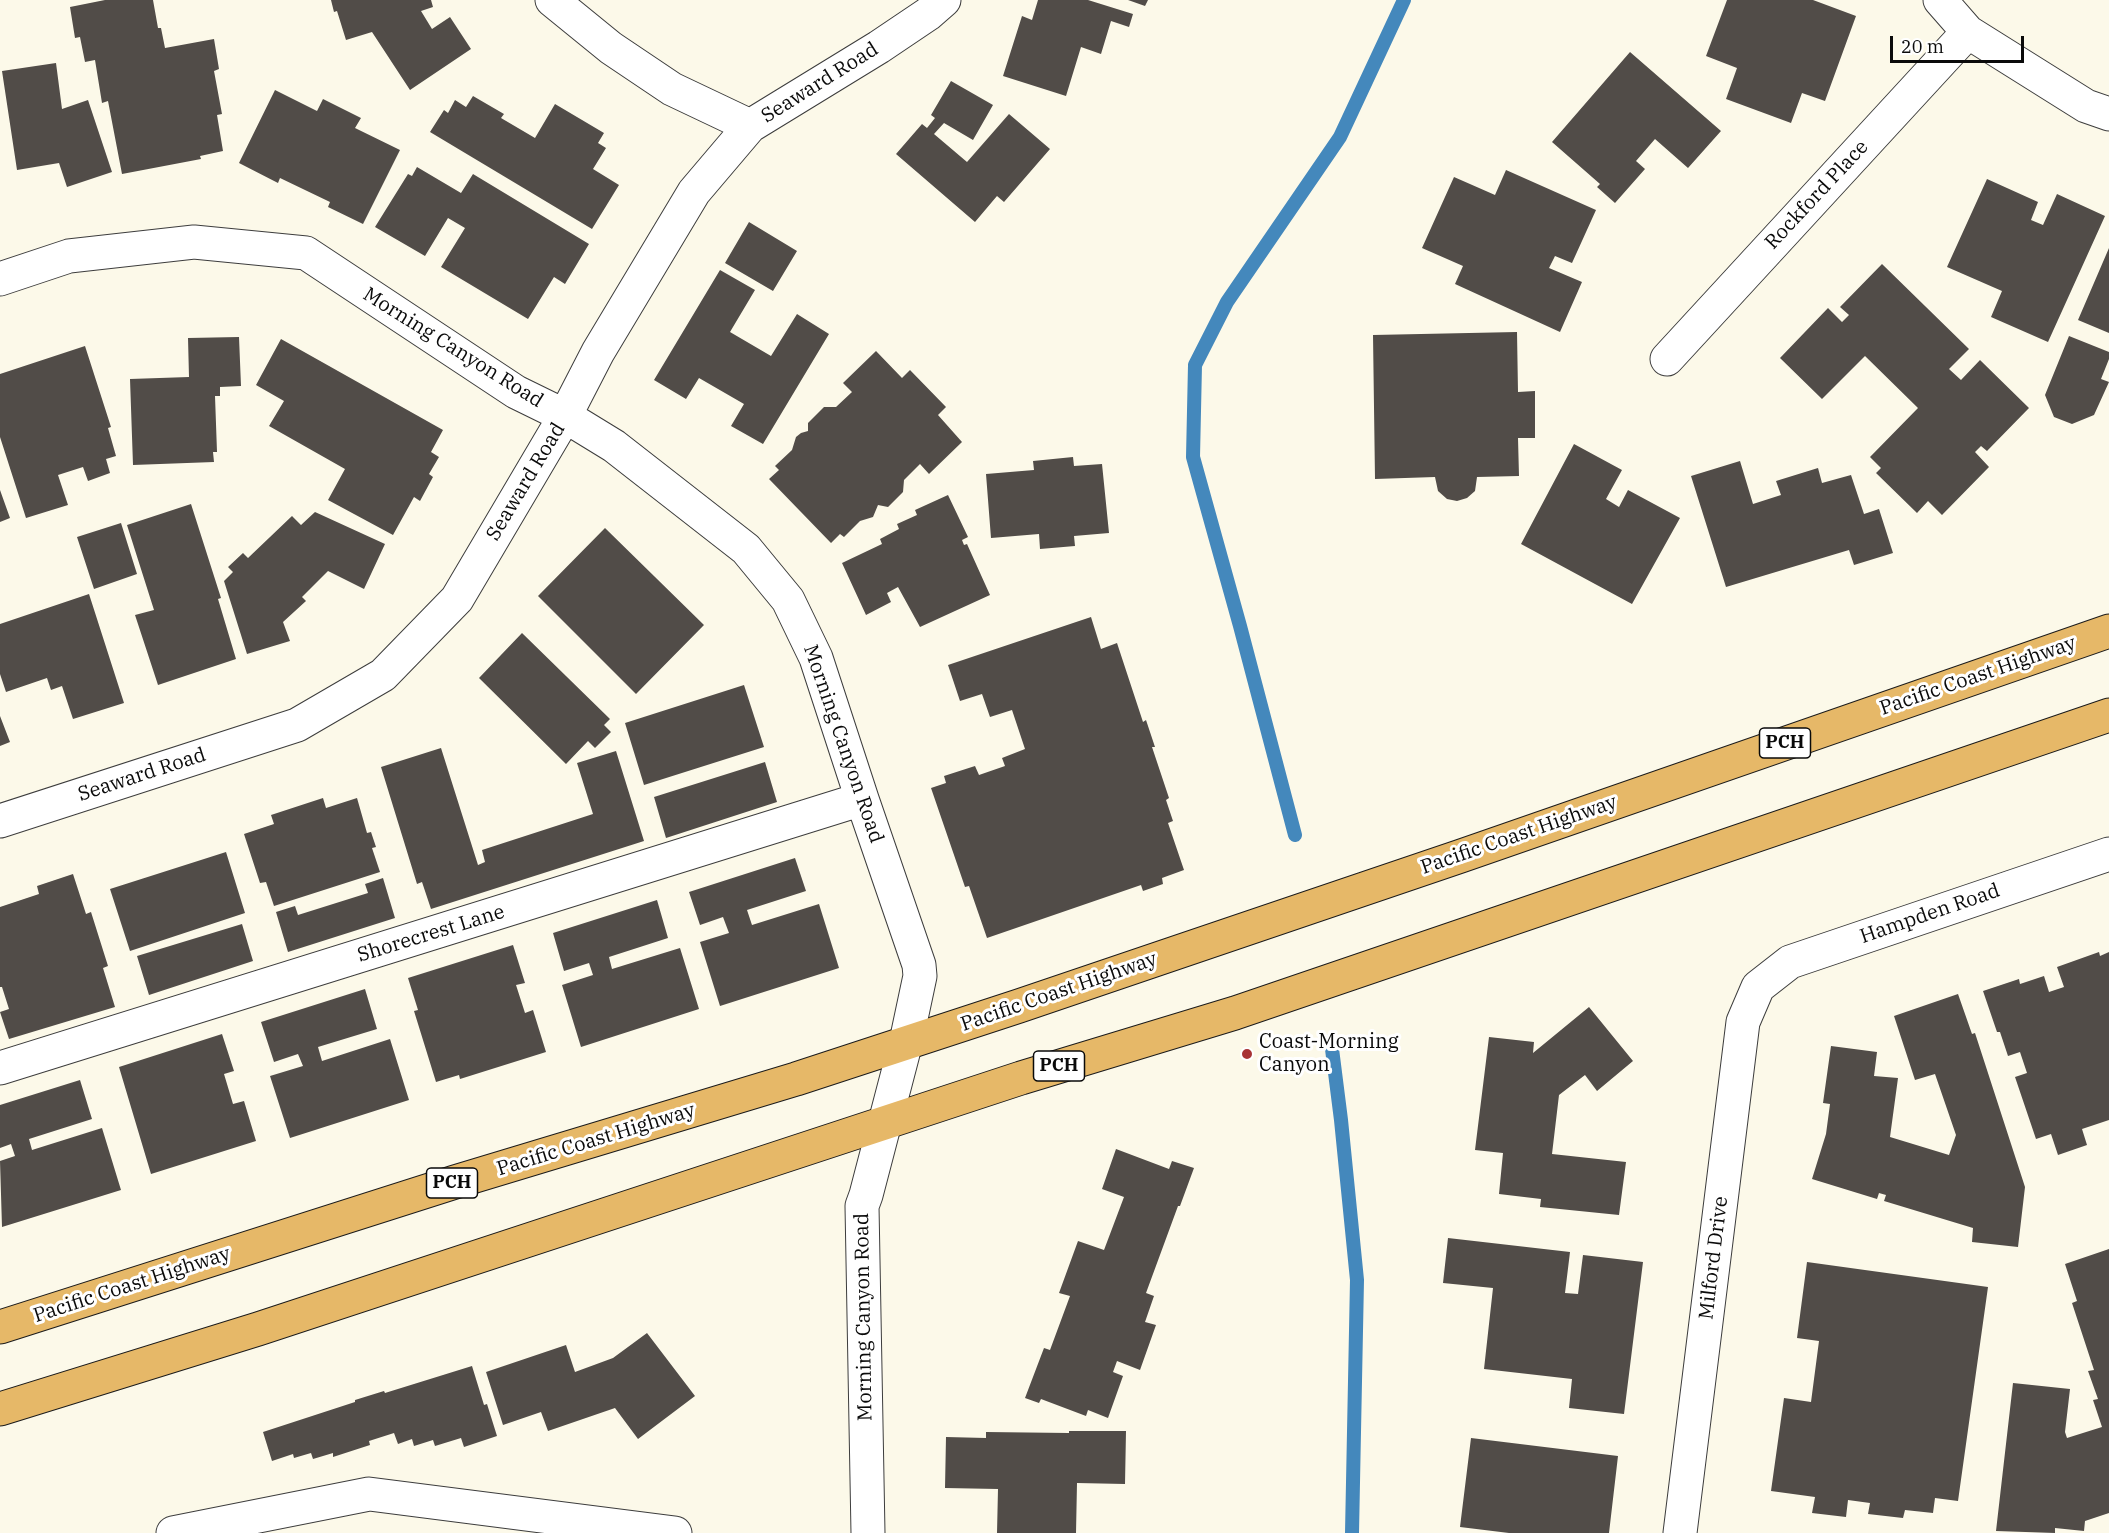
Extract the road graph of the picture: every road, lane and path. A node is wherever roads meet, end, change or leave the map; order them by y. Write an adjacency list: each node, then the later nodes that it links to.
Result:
1 (552, 0): 6 (street)
2 (944, 0): 6 (street, Seaward Road)
3 (1940, 0): 4 (street)
4 (1968, 32): 5 (street); 8 (street, Rockford Place)
5 (2109, 114)
6 (750, 126): 9 (street, Seaward Road)
7 (0, 279): 9 (street, Morning Canyon Road)
8 (1667, 359)
9 (565, 416): 12 (street, Morning Canyon Road); 13 (street, Seaward Road)
10 (2109, 631): 16 (highway, Pacific Coast Highway / PCH)
11 (2109, 715): 18 (highway, PCH)
12 (862, 799): 16 (street, Morning Canyon Road); 17 (street, Shorecrest Lane)
13 (0, 821)
14 (2109, 854): 15 (street, Hampden Road)
15 (1758, 987): 24 (street, Milford Drive)
16 (906, 1042): 18 (street, Morning Canyon Road); 19 (highway, Pacific Coast Highway / PCH)
17 (0, 1068)
18 (885, 1122): 20 (highway, PCH); 23 (street, Morning Canyon Road)
19 (0, 1327)
20 (0, 1409)
21 (173, 1533): 22 (street)
22 (675, 1533)
23 (868, 1533)
24 (1680, 1533)

